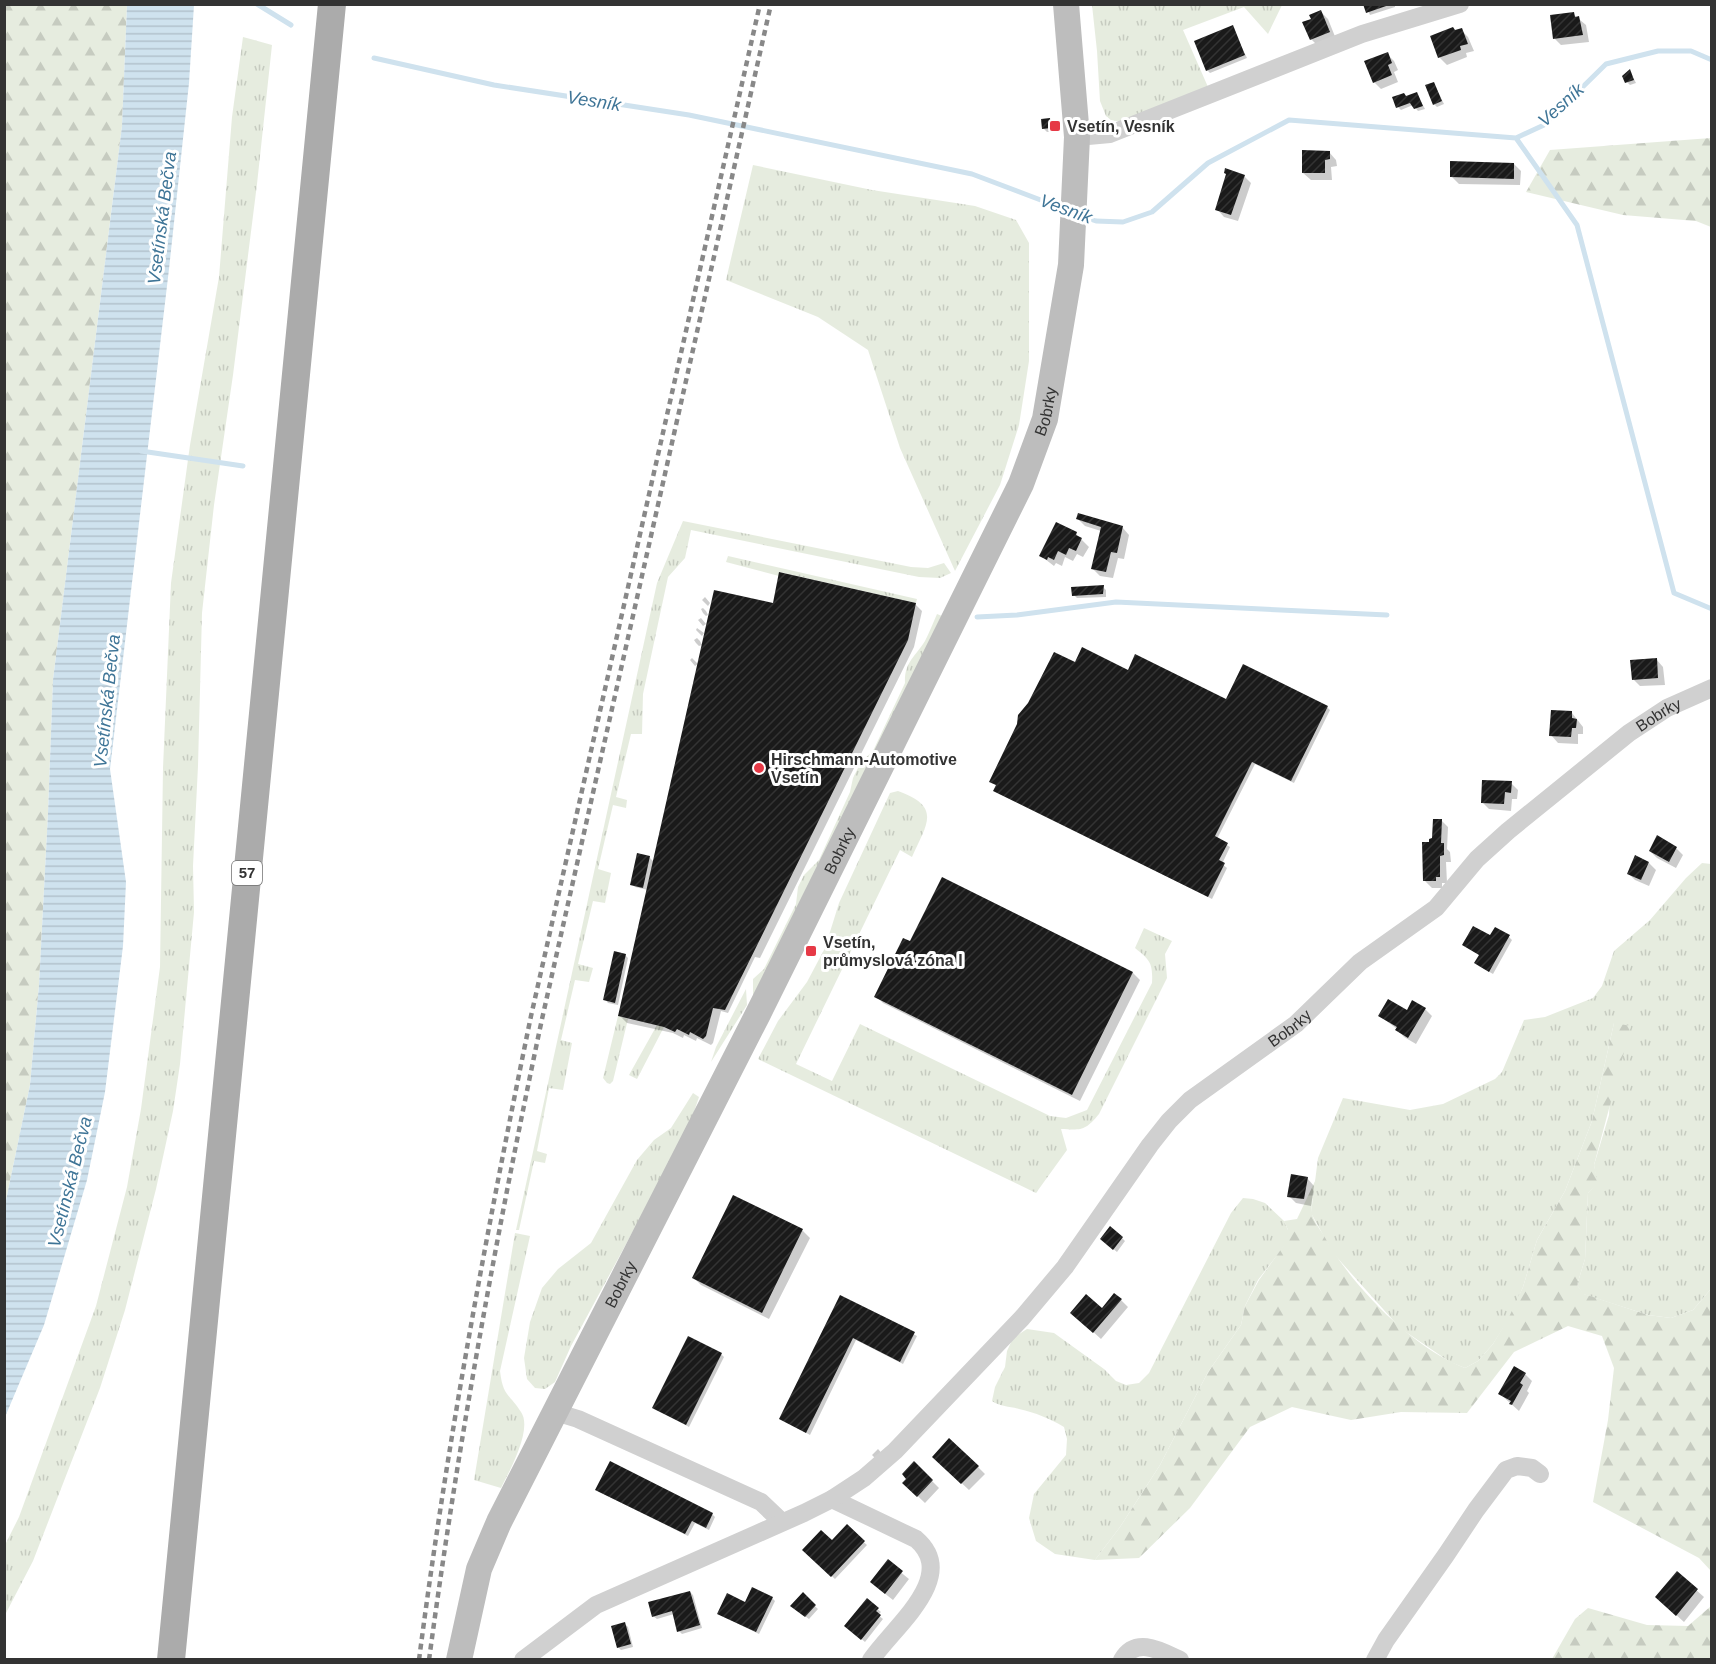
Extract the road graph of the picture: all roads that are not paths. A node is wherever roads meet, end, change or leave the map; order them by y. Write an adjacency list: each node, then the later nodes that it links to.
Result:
1 (332, 4): 11 (main road, 57)
2 (1065, 4): 4 (street, Bobrky)
3 (1460, 4): 4 (street)
4 (1077, 137): 6 (street, Bobrky)
5 (1712, 688): 8 (street, Bobrky)
6 (555, 1412): 9 (street); 12 (street, Bobrky)
7 (1540, 1474): 16 (street)
8 (832, 1499): 9 (street, Bobrky); 14 (street)
9 (782, 1522): 13 (street, Bobrky)
10 (1124, 1656): 15 (street)
11 (171, 1659)
12 (459, 1659)
13 (523, 1659)
14 (871, 1659)
15 (1180, 1659)
16 (1375, 1659)

